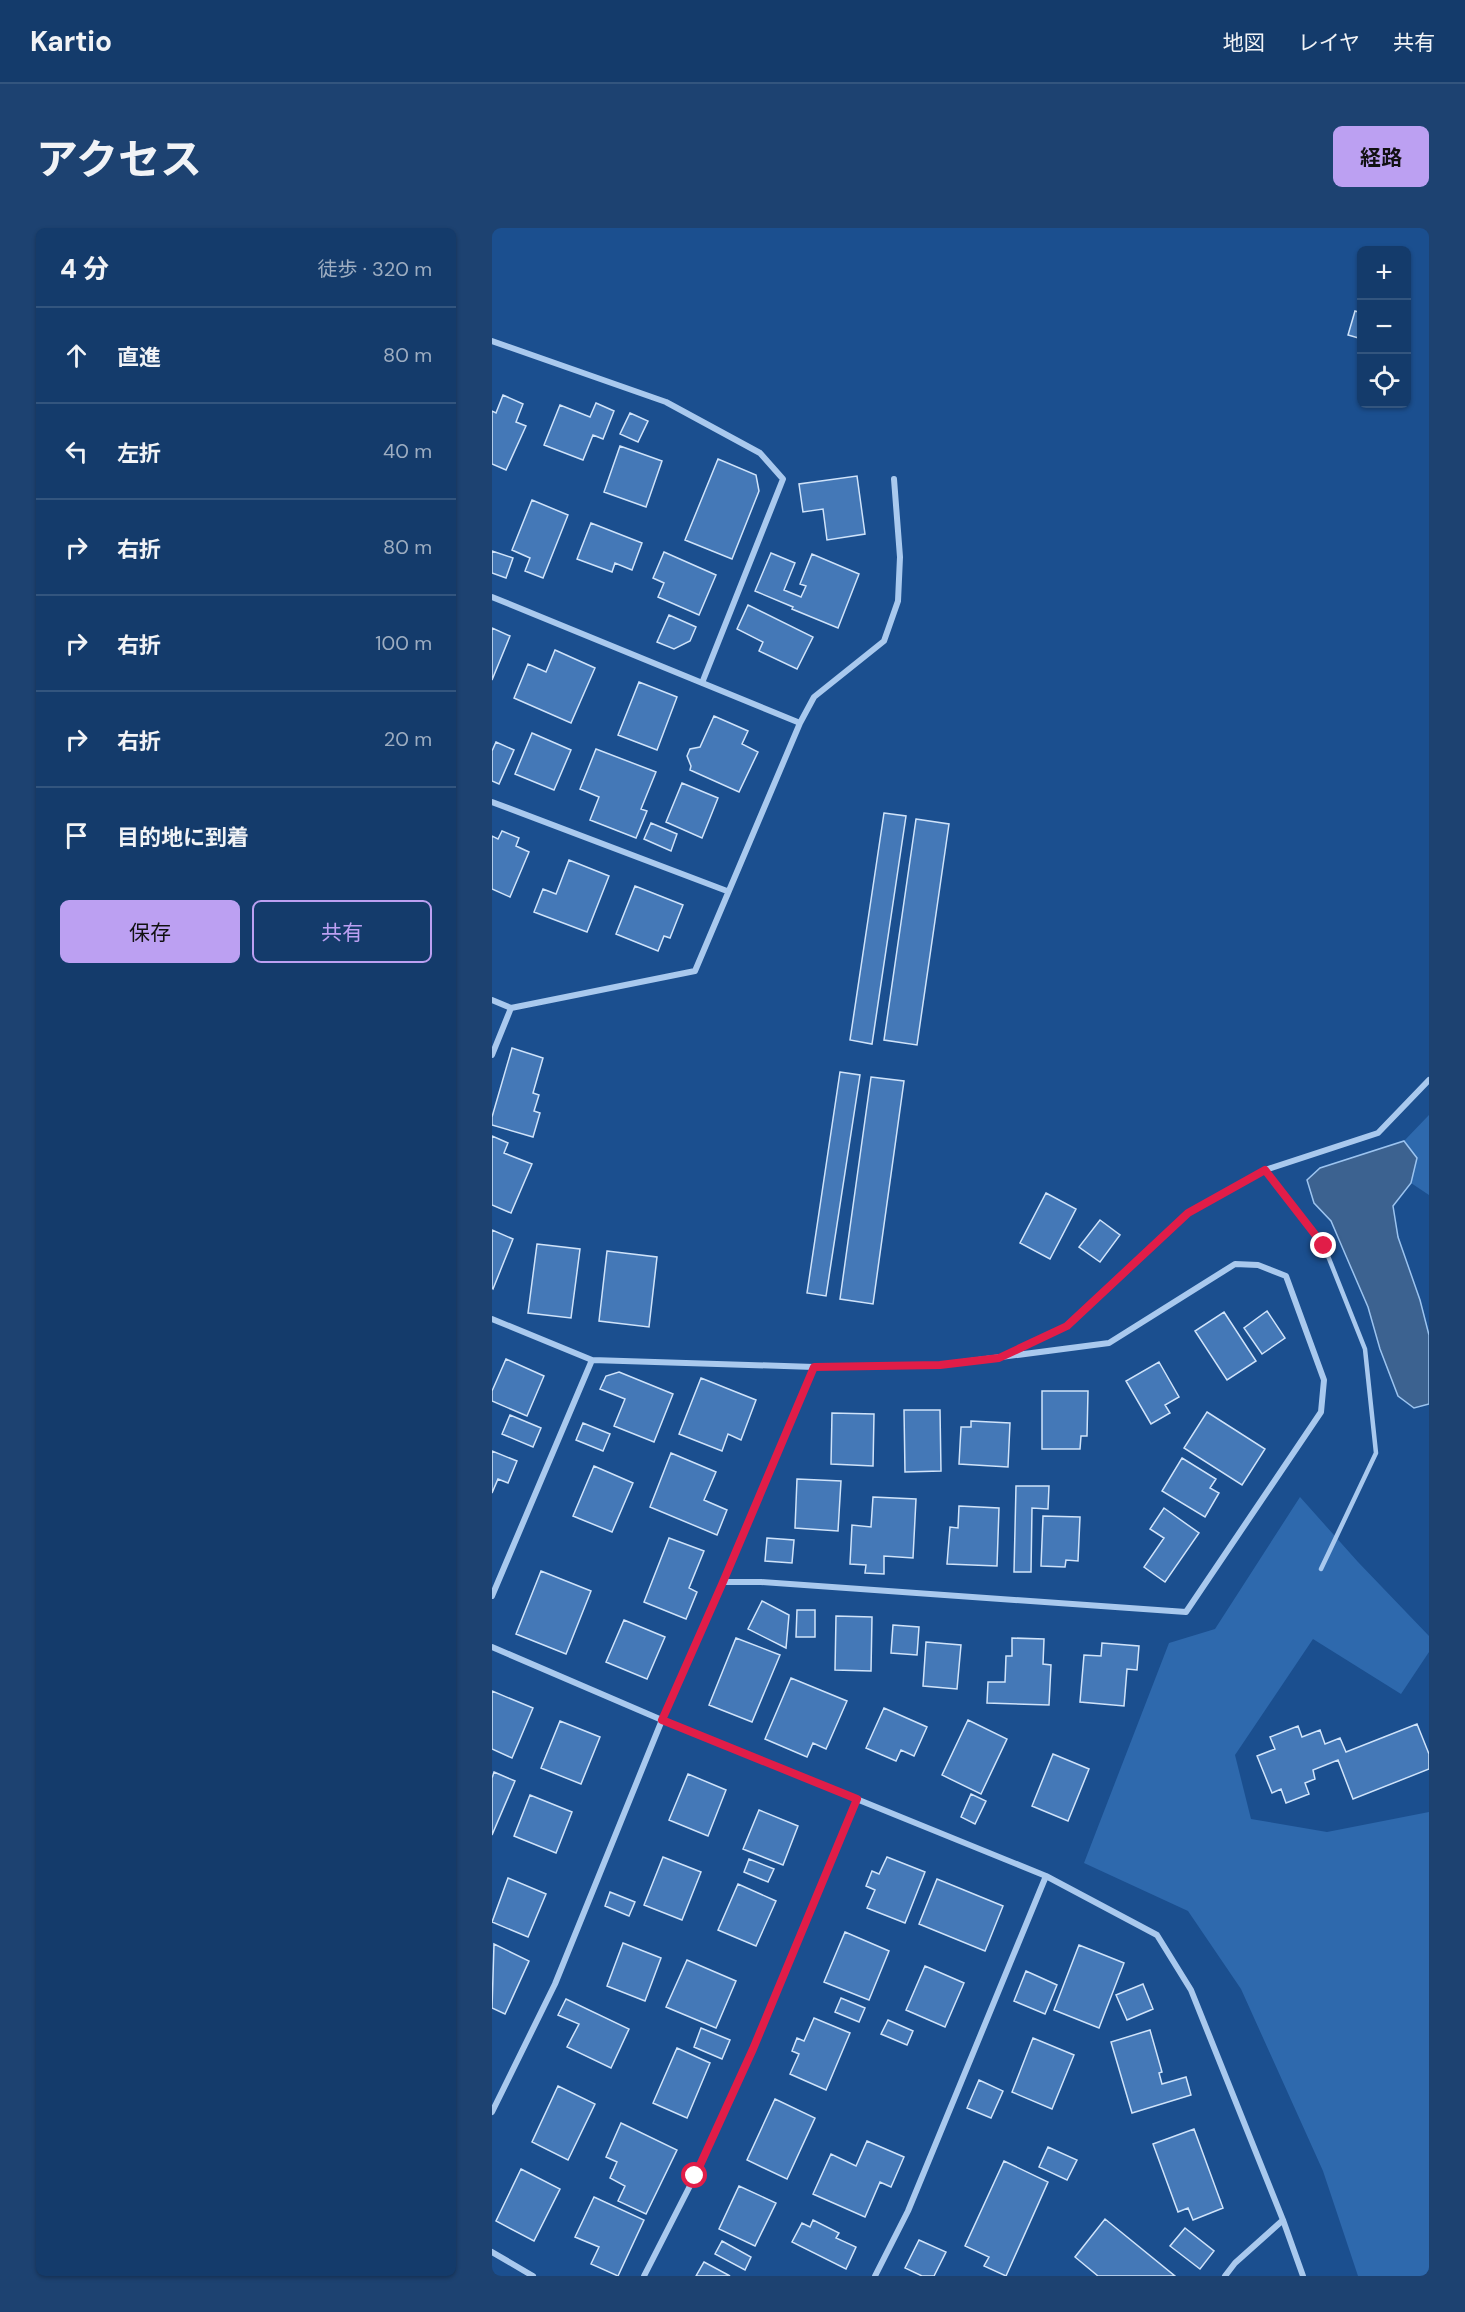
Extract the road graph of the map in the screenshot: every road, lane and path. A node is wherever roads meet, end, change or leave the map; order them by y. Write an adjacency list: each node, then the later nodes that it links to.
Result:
1 (492, 341): 4 (street)
2 (894, 479): 5 (street)
3 (492, 597): 4 (street)
4 (702, 683): 5 (street)
5 (800, 723): 7 (street)
6 (492, 802): 7 (street)
7 (727, 891): 9 (street)
8 (492, 1000): 9 (street)
9 (511, 1008): 10 (street)
10 (492, 1054)
11 (1429, 1080): 12 (street)
12 (1265, 1170): 14 (street); 17 (lane)
13 (492, 1319): 15 (street)
14 (999, 1358): 16 (street); 18 (street)
15 (592, 1360): 16 (street); 19 (street)
16 (814, 1367): 18 (street)
17 (1321, 1569)
18 (723, 1582): 21 (street)
19 (492, 1596)
20 (492, 1647): 21 (street)
21 (662, 1720): 22 (street); 24 (street)
22 (857, 1799): 23 (street); 28 (street)
23 (1046, 1876): 25 (street); 29 (street)
24 (492, 2112)
25 (1283, 2220): 30 (street); 31 (street)
26 (492, 2252): 27 (street)
27 (534, 2276)
28 (644, 2276)
29 (875, 2276)
30 (1225, 2276)
31 (1303, 2276)

